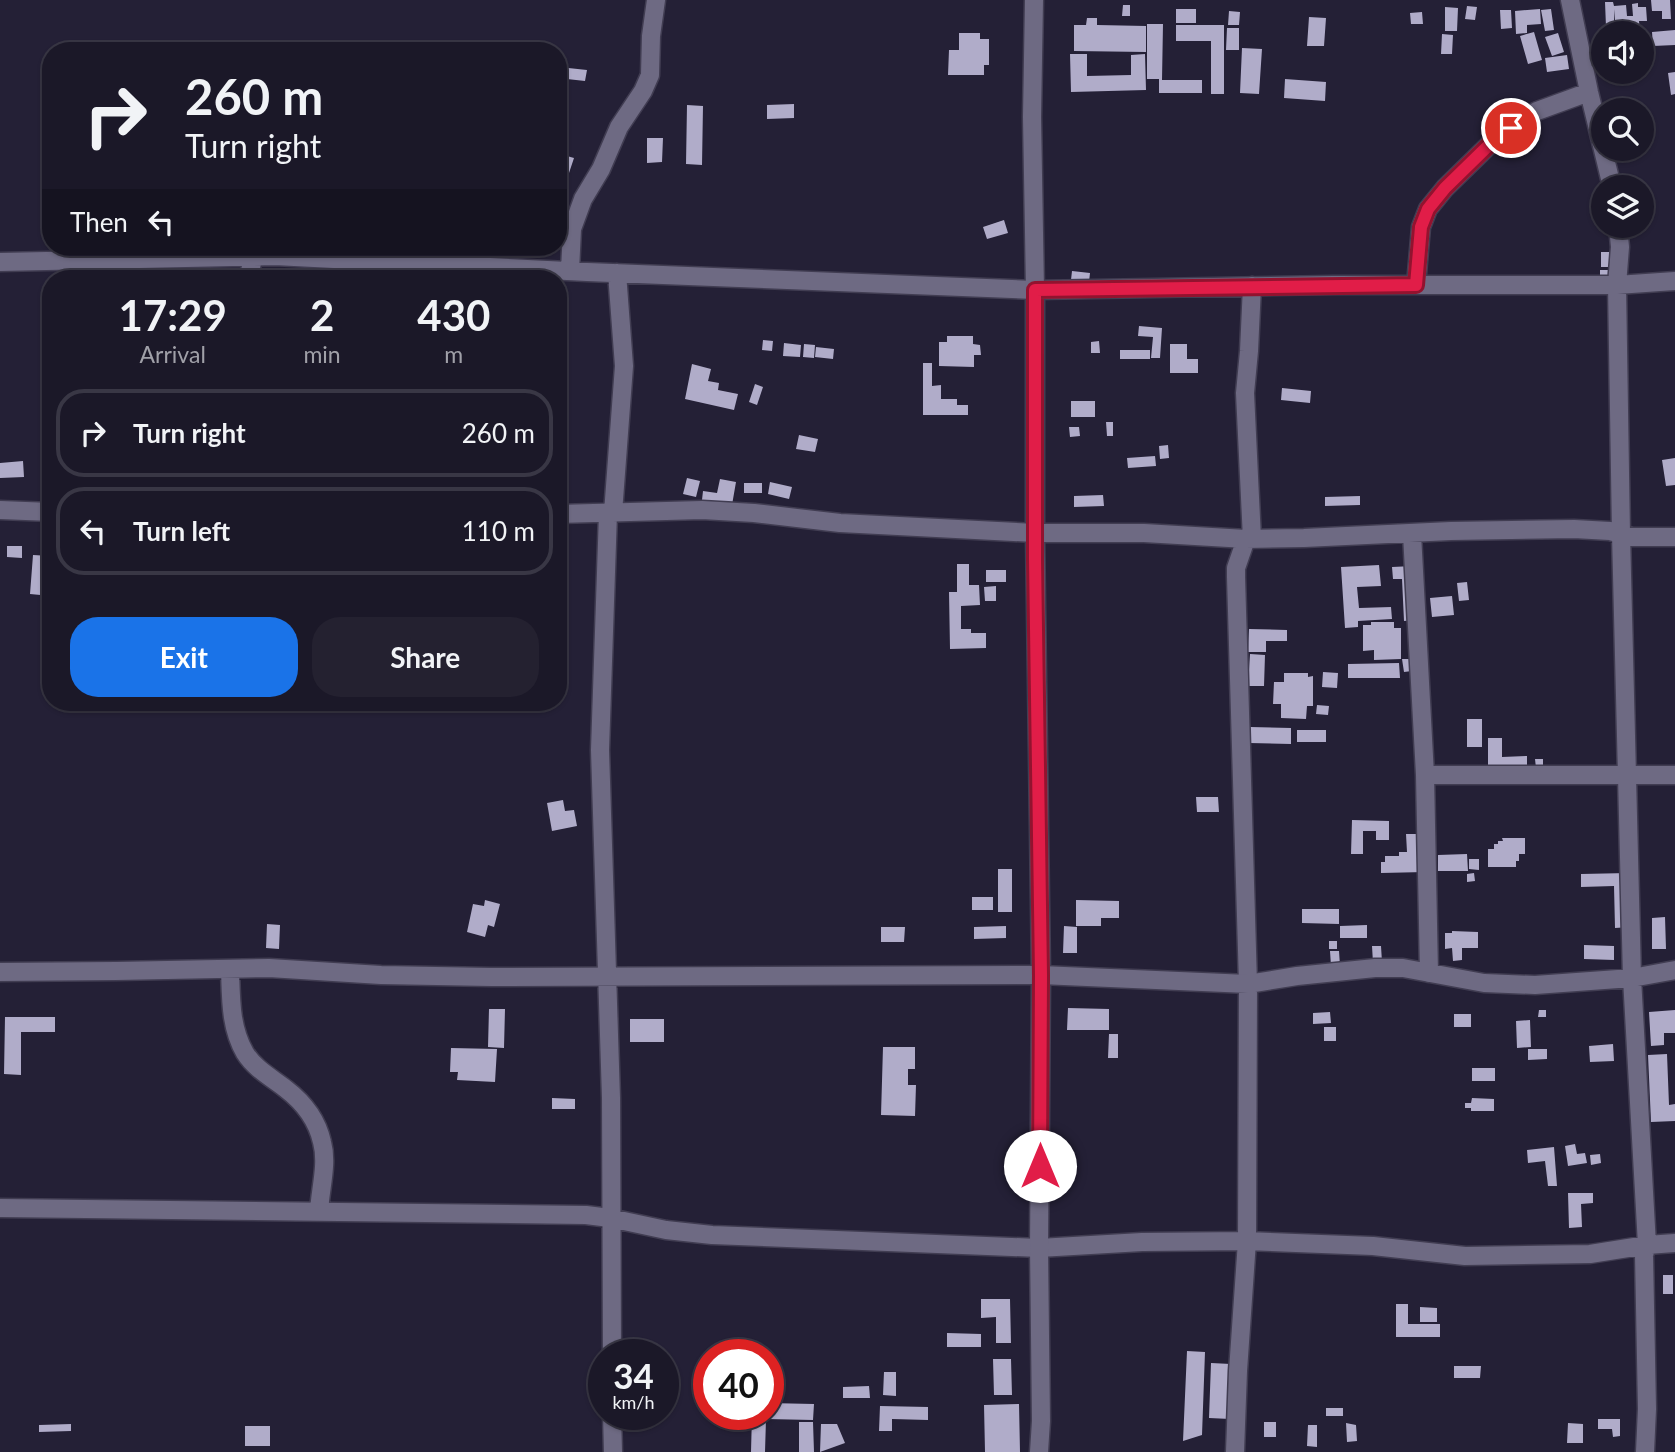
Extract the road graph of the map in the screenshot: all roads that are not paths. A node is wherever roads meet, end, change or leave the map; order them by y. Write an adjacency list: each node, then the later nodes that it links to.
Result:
1 (656, 0): 14 (street)
2 (1034, 0): 20 (street)
3 (1570, 0): 4 (street)
4 (1589, 92): 5 (street); 17 (street)
5 (1609, 175)
6 (1619, 238): 18 (street)
7 (254, 256): 9 (street); 10 (street); 11 (street)
8 (275, 256): 12 (street)
9 (275, 256)
10 (0, 262)
11 (250, 270)
12 (550, 270)
13 (567, 271): 14 (street)
14 (570, 271): 15 (street)
15 (617, 273): 20 (street); 23 (street)
16 (1675, 281): 18 (street)
17 (1416, 285): 18 (street); 19 (street)
18 (1616, 285): 27 (street)
19 (1252, 286): 20 (street); 29 (street)
20 (1035, 290): 25 (street)
21 (0, 510): 22 (street)
22 (42, 512)
23 (611, 513): 24 (street); 25 (street); 38 (street)
24 (567, 514)
25 (1035, 533): 29 (street); 37 (street)
26 (1412, 534): 27 (street); 29 (street); 31 (street)
27 (1621, 534): 28 (street); 30 (street)
28 (1675, 537)
29 (1249, 539): 40 (street)
30 (1627, 774): 31 (street); 32 (street); 39 (street)
31 (1425, 775): 36 (street)
32 (1675, 775)
33 (230, 969): 35 (street); 38 (street); 42 (street)
34 (1675, 970): 39 (street)
35 (0, 972)
36 (1429, 973): 39 (street); 40 (street)
37 (1041, 975): 38 (street); 40 (street); 47 (street)
38 (608, 976): 43 (street)
39 (1632, 978): 46 (street)
40 (1248, 984): 44 (street)
41 (0, 1208): 42 (street)
42 (319, 1212): 43 (street)
43 (610, 1218): 47 (street); 48 (street)
44 (1247, 1241): 46 (street); 47 (street); 52 (street)
45 (1675, 1243): 46 (street)
46 (1647, 1245): 53 (street)
47 (1040, 1248): 51 (street)
48 (612, 1339)
49 (612, 1430): 50 (street)
50 (613, 1452)
51 (1040, 1452)
52 (1234, 1452)
53 (1645, 1452)

